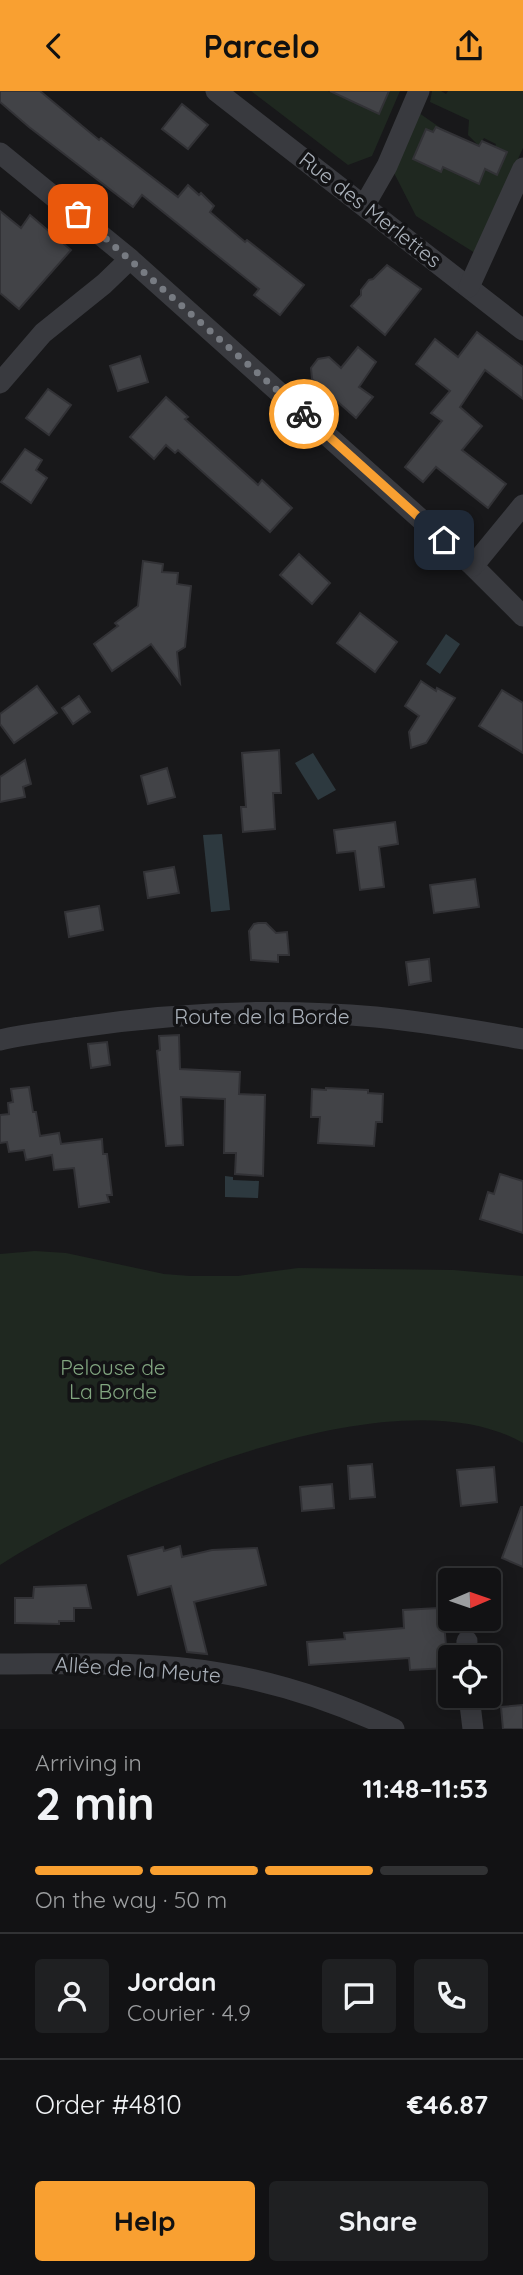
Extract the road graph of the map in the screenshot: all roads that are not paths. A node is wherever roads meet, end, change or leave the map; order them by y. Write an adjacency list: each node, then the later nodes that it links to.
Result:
1 (216, 91): 5 (street, Rue des Merlettes)
2 (419, 91): 5 (street)
3 (0, 153): 6 (street)
4 (523, 168): 7 (street)
5 (364, 205): 7 (street, Rue des Merlettes)
6 (130, 259): 9 (street); 11 (street)
7 (470, 287): 8 (street, Rue des Merlettes)
8 (523, 330)
9 (0, 383)
10 (523, 505): 11 (street)
11 (473, 566): 12 (street)
12 (523, 615)
13 (523, 1039): 14 (street, Route de la Borde)
14 (0, 1040)
15 (0, 1664): 17 (street, Allée de la Meute)
16 (471, 1708): 18 (street)
17 (394, 1729)
18 (473, 1729)

